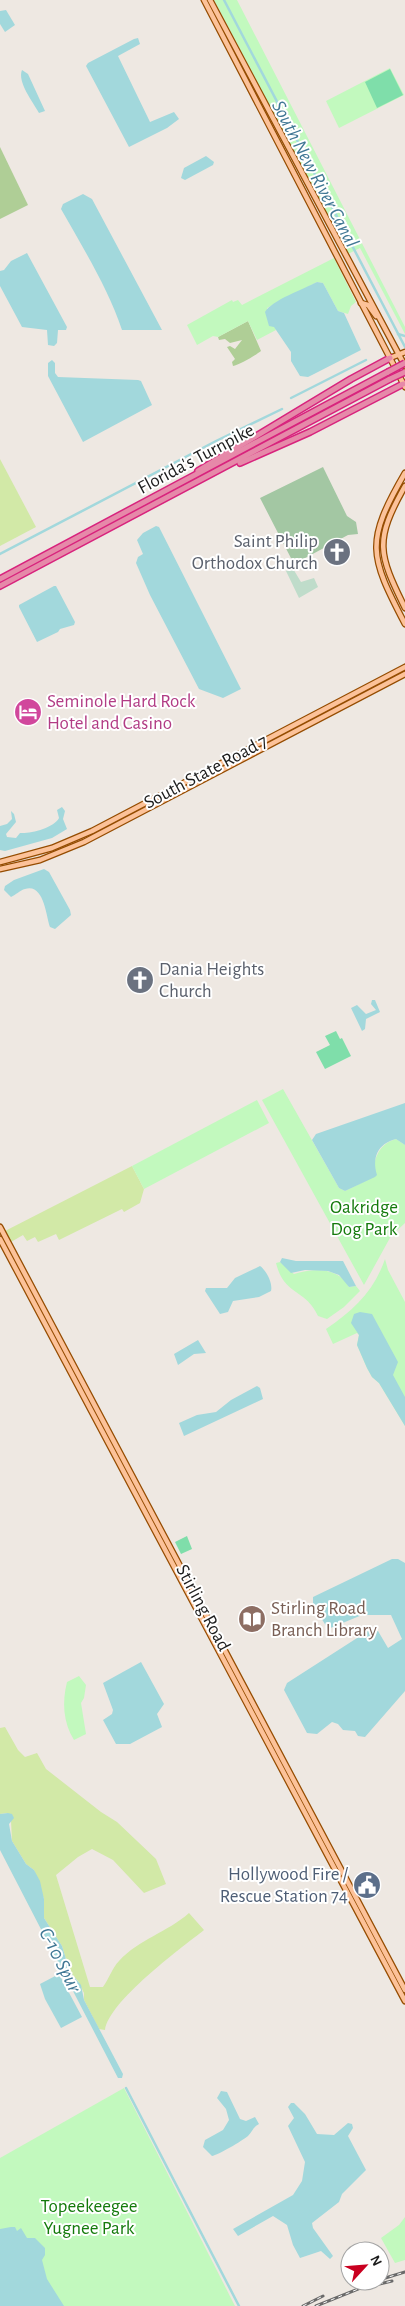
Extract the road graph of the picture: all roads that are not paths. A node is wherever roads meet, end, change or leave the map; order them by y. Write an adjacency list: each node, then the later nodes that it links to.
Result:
1 (204, 0): 3 (main road)
2 (210, 0): 4 (main road)
3 (219, 30): 4 (main road); 5 (main road)
4 (240, 55): 6 (main road)
5 (282, 149): 6 (main road); 7 (main road)
6 (291, 153): 8 (main road)
7 (287, 159): 8 (main road); 10 (main road)
8 (298, 166): 9 (main road)
9 (366, 292): 10 (main road); 11 (main road)
10 (361, 303): 11 (main road); 13 (main road)
11 (382, 324): 12 (main road)
12 (402, 354): 13 (main road); 14 (main road)
13 (390, 358): 16 (main road); 19 (highway)
14 (405, 364): 19 (highway, Florida's Turnpike, bridge)
15 (405, 372): 17 (highway, Florida's Turnpike, bridge)
16 (404, 385): 17 (highway)
17 (216, 472): 22 (highway, Florida's Turnpike)
18 (405, 474): 24 (main road)
19 (180, 484): 21 (highway, Florida's Turnpike)
20 (405, 486): 23 (main road)
21 (0, 579)
22 (0, 586)
23 (405, 608)
24 (405, 624)
25 (405, 667): 27 (main road, South State Road 7)
26 (405, 674): 29 (main road, South State Road 7)
27 (340, 701): 28 (main road, South State Road 7); 29 (main road)
28 (331, 706): 30 (main road); 31 (main road, South State Road 7)
29 (335, 711): 30 (main road, South State Road 7)
30 (328, 715): 32 (main road, South State Road 7)
31 (0, 862)
32 (0, 869)
33 (0, 1227): 35 (main road, Stirling Road)
34 (0, 1240): 35 (main road, Stirling Road)
35 (242, 1689): 36 (main road, Stirling Road); 37 (main road, Stirling Road)
36 (255, 1720): 37 (main road); 38 (main road, Stirling Road)
37 (264, 1723): 39 (main road, Stirling Road)
38 (303, 1809): 39 (main road); 41 (main road, Stirling Road)
39 (312, 1814): 40 (main road, Stirling Road)
40 (405, 1990)
41 (405, 2001)

